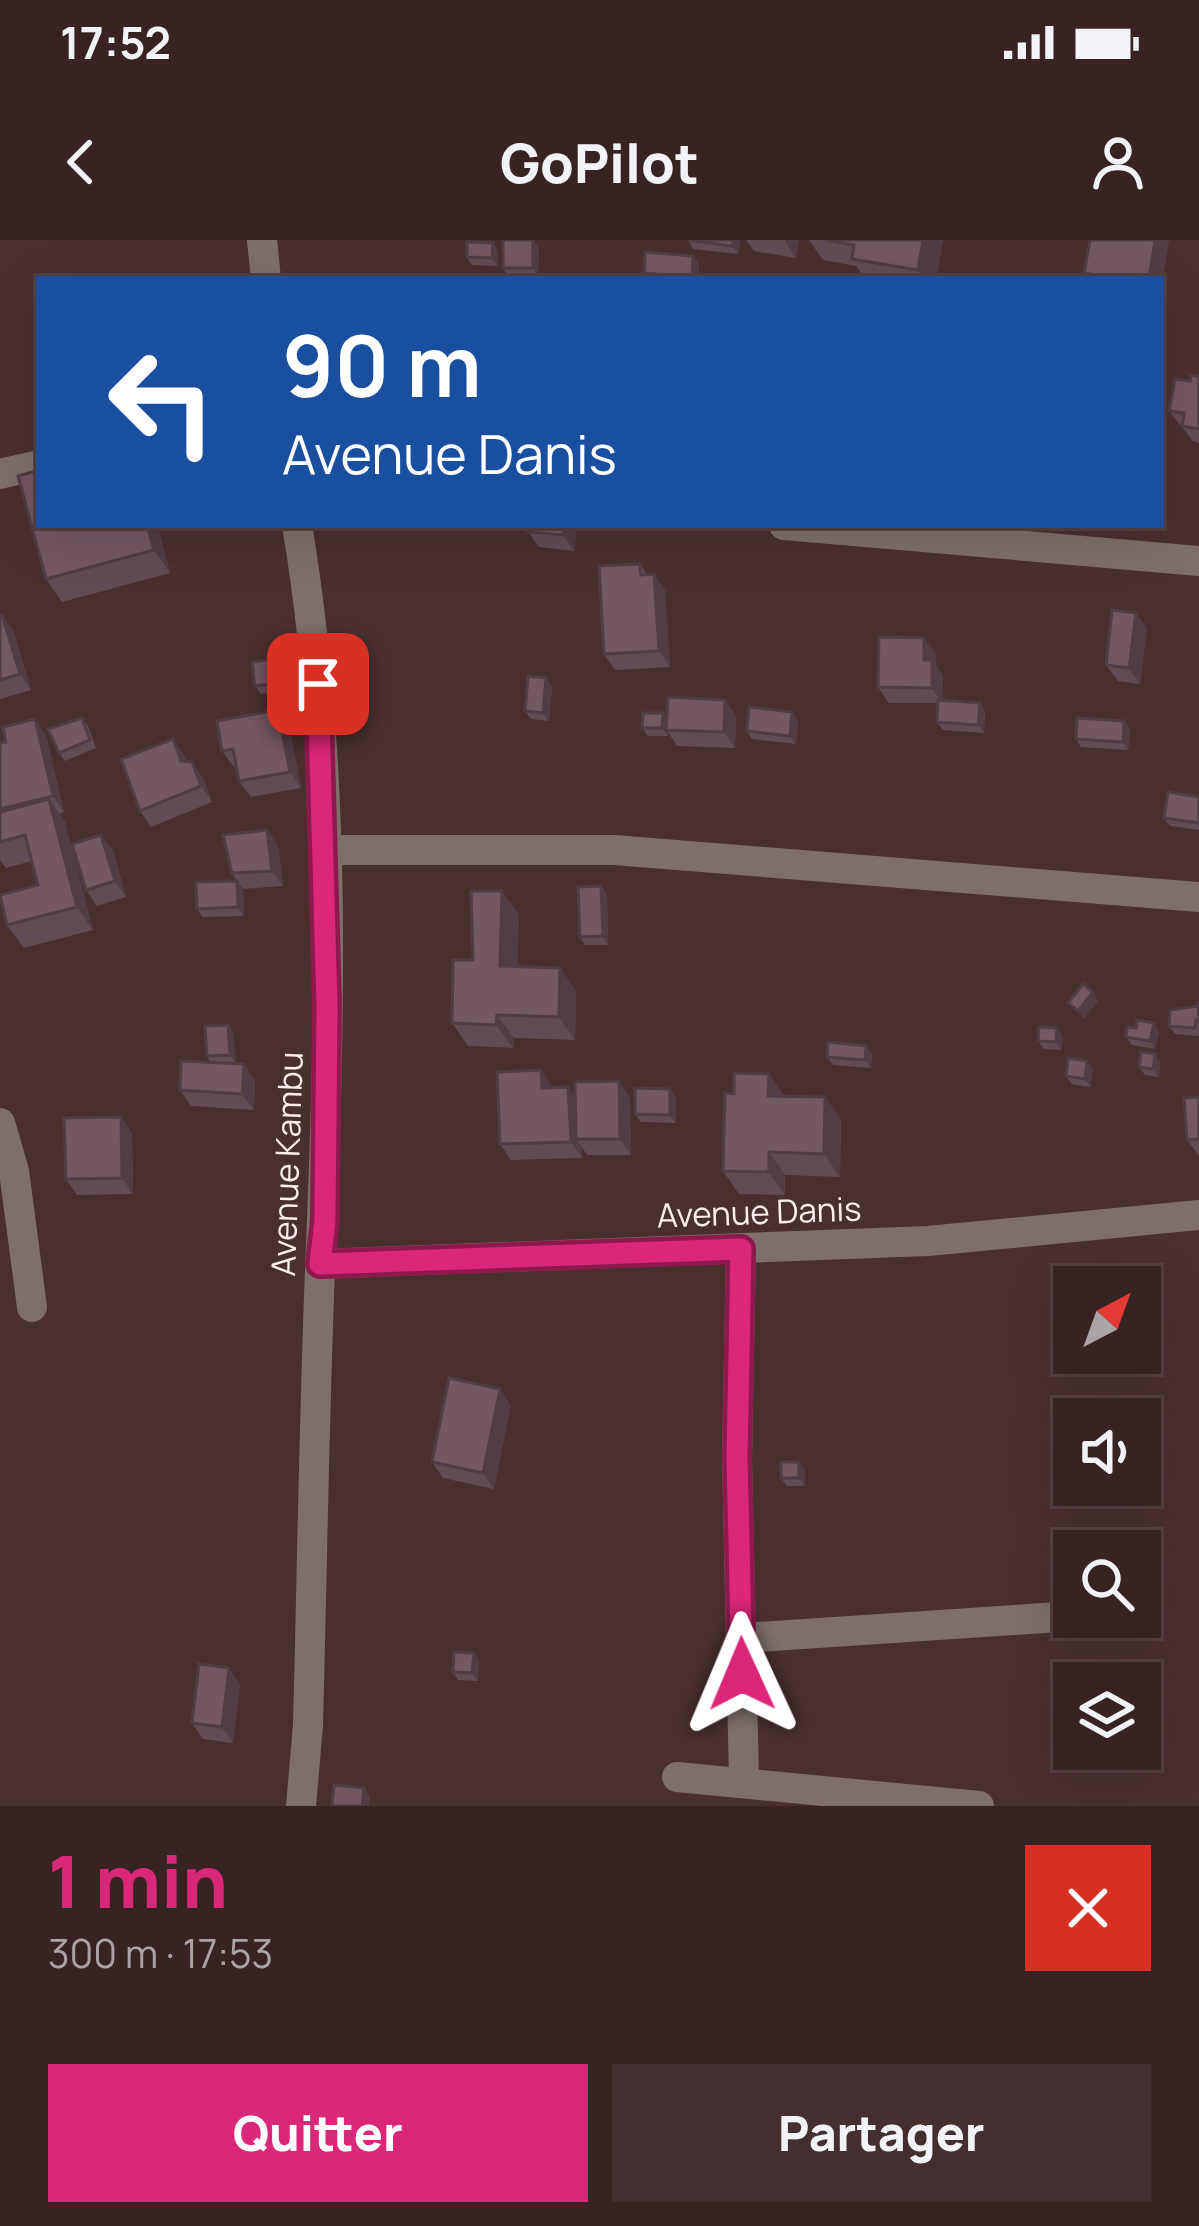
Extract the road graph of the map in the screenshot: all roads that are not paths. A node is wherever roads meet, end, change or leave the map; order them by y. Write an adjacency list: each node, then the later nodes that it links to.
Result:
1 (262, 240): 2 (street)
2 (266, 276)
3 (36, 466): 4 (street)
4 (0, 474)
5 (297, 528): 8 (street, Avenue Kambu)
6 (819, 528): 7 (street)
7 (1199, 561)
8 (324, 850): 9 (street); 14 (street, Avenue Kambu)
9 (1199, 896)
10 (0, 1123): 11 (street)
11 (7, 1171): 15 (street)
12 (1199, 1215): 13 (street, Avenue Danis)
13 (741, 1249): 14 (street, Avenue Danis); 17 (street)
14 (320, 1264): 20 (street, Avenue Kambu)
15 (32, 1307)
16 (1053, 1617): 17 (street)
17 (742, 1638): 19 (street)
18 (677, 1777): 19 (street)
19 (744, 1782): 21 (street)
20 (301, 1806)
21 (979, 1806)

